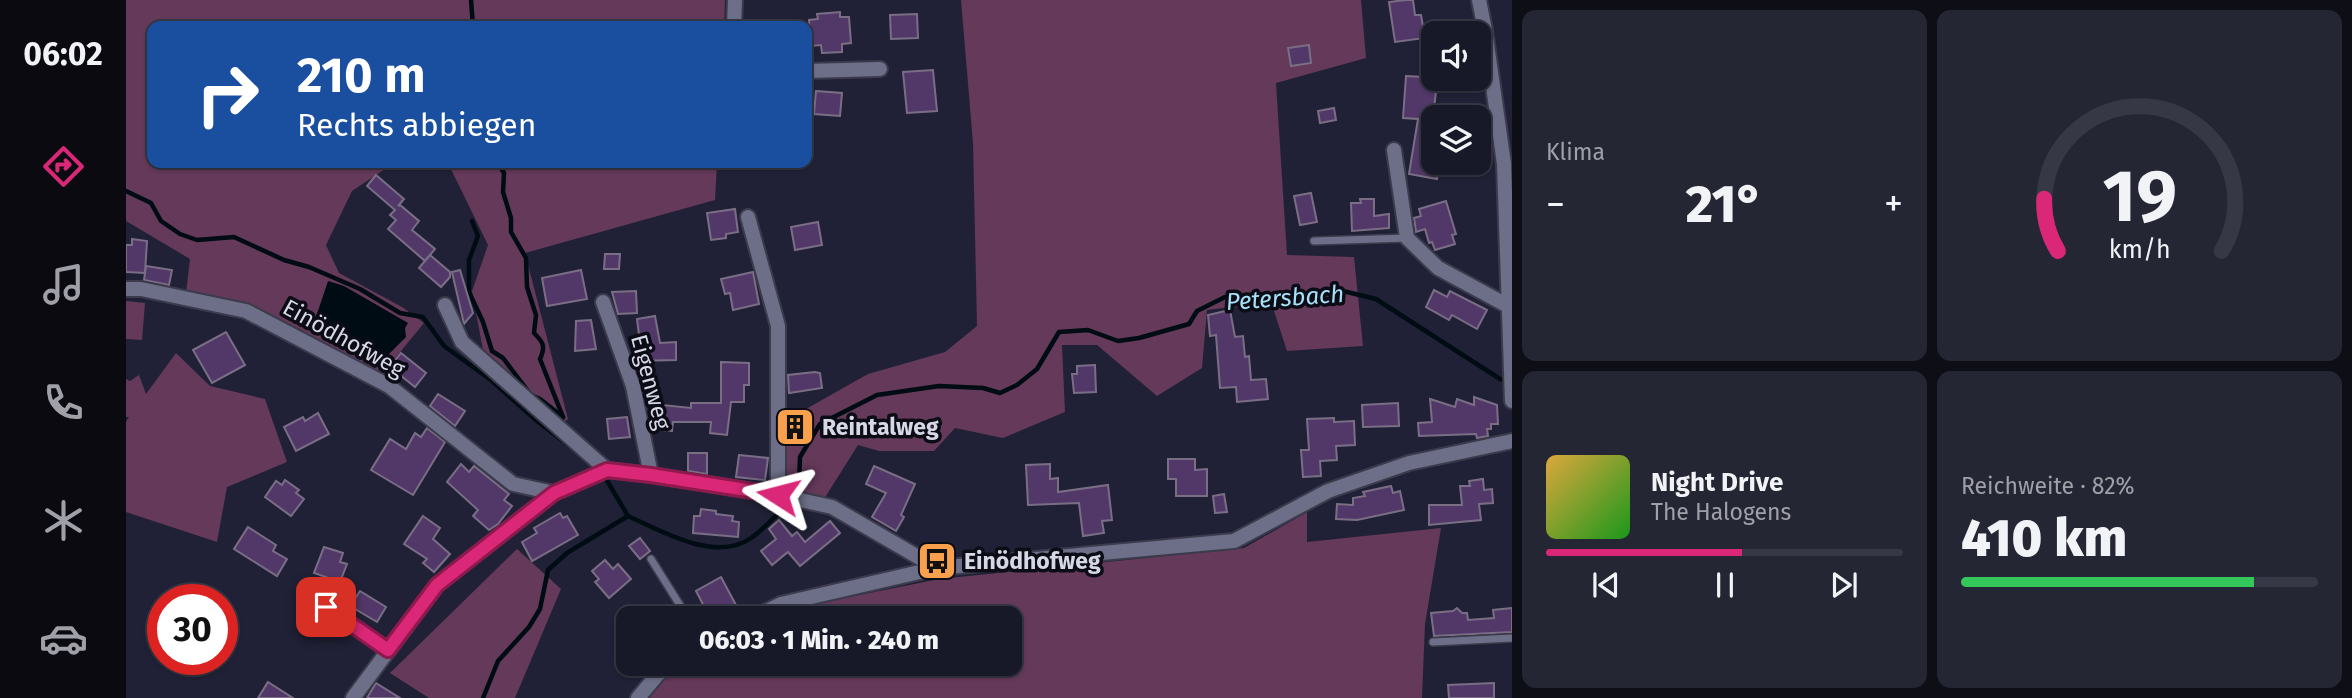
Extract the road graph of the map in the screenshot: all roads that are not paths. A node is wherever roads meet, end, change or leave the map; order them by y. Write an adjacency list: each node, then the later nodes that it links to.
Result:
1 (735, 0): 3 (street)
2 (1479, 0): 13 (street)
3 (734, 21)
4 (880, 69): 5 (street)
5 (812, 71)
6 (1394, 150): 8 (street)
7 (748, 217): 19 (street)
8 (1407, 238): 9 (lane); 13 (street)
9 (1314, 241)
10 (126, 289): 18 (street, Einödhofweg)
11 (603, 302): 17 (street, Eigenweg)
12 (445, 305): 16 (street)
13 (1510, 307): 14 (street)
14 (1512, 401)
15 (1512, 441): 21 (street)
16 (607, 470): 17 (street); 18 (street)
17 (651, 475): 19 (street)
18 (554, 493): 27 (street)
19 (778, 495): 21 (street)
20 (651, 559): 22 (lane)
21 (937, 568): 23 (street)
22 (680, 606)
23 (777, 606)
24 (326, 607): 27 (lane)
25 (1512, 638): 26 (lane)
26 (1433, 642)
27 (388, 650): 29 (street)
28 (656, 676): 30 (street)
29 (353, 698)
30 (638, 698)

